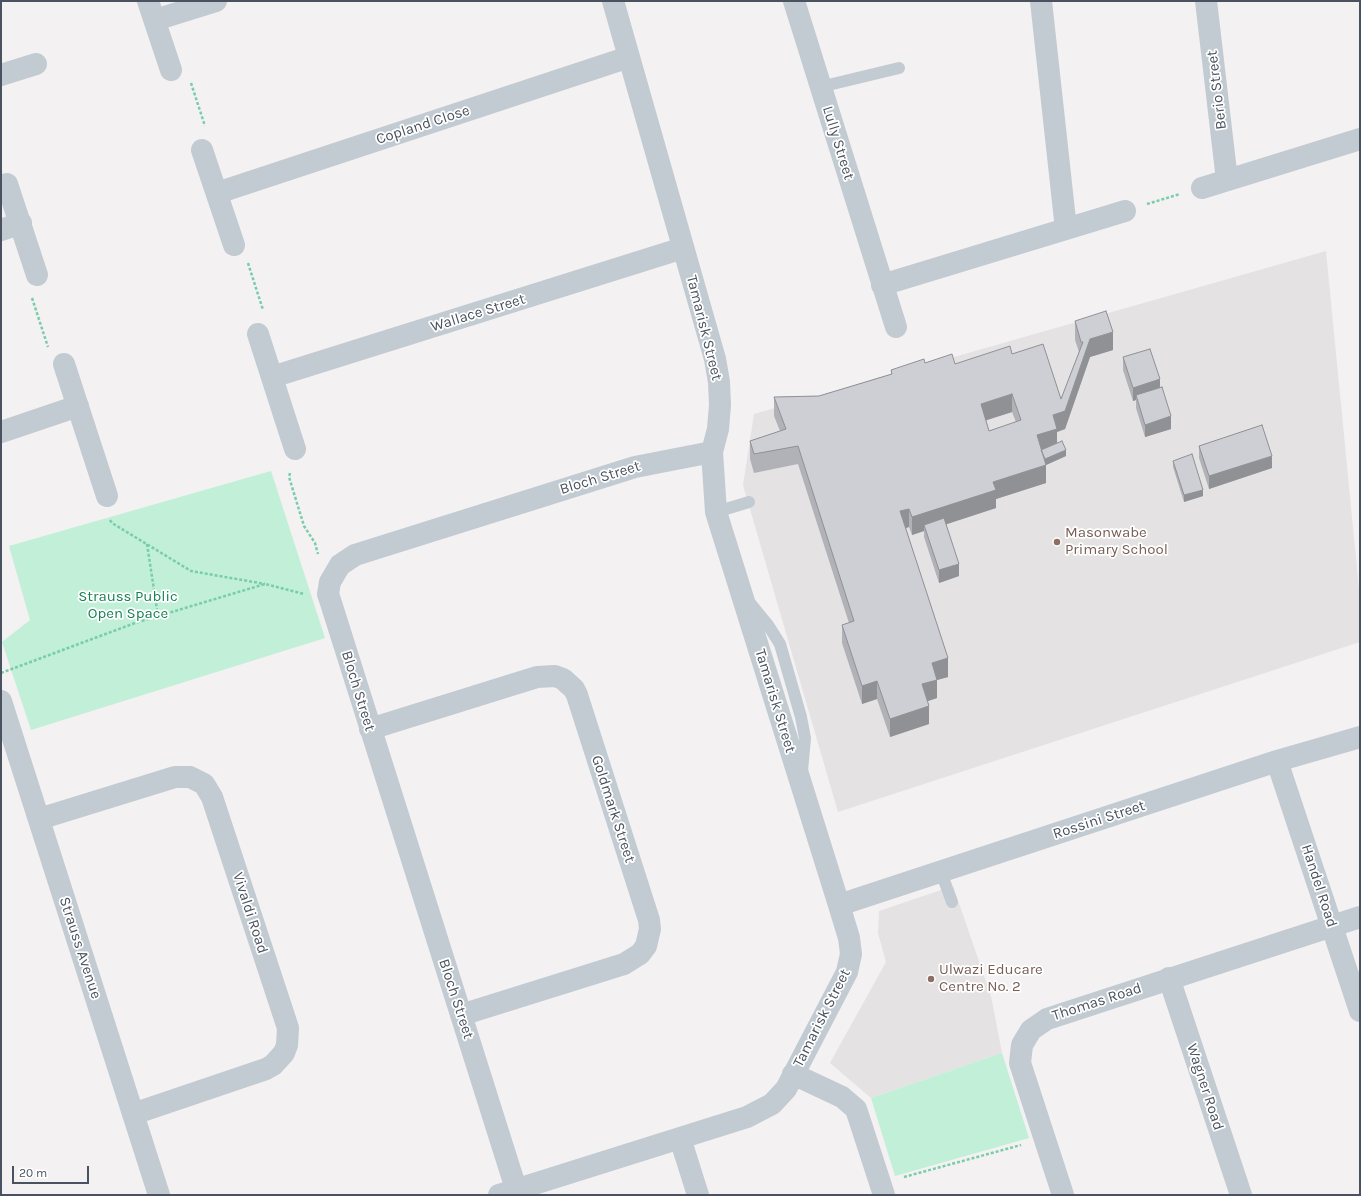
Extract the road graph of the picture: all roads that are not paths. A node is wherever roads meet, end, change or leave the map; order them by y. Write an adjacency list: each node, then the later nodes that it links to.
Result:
1 (216, 1): 6 (street)
2 (613, 1): 7 (street, Tamarisk Street)
3 (794, 1): 12 (street, Lully Street)
4 (1041, 1): 21 (street)
5 (1206, 1): 15 (street, Berio Street)
6 (152, 11): 10 (street)
7 (629, 57): 18 (street, Copland Close); 23 (street, Tamarisk Street)
8 (36, 64): 11 (street)
9 (899, 68): 12 (lane)
10 (171, 70)
11 (1, 74)
12 (820, 87): 25 (street, Lully Street)
13 (1360, 139): 15 (street)
14 (202, 150): 18 (street)
15 (1227, 180): 17 (street)
16 (8, 184): 20 (street)
17 (1202, 188)
18 (216, 194): 22 (street)
19 (1125, 211): 21 (street)
20 (11, 227): 24 (street)
21 (1066, 229): 25 (street)
22 (234, 245)
23 (684, 248): 29 (street, Wallace Street); 33 (street, Tamarisk Street)
24 (37, 275)
25 (882, 285): 26 (street, Lully Street)
26 (896, 327)
27 (258, 334): 29 (street)
28 (64, 364): 30 (street)
29 (272, 377): 32 (street)
30 (78, 406): 31 (street); 34 (street)
31 (1, 432)
32 (295, 449)
33 (712, 452): 36 (street, Tamarisk Street); 38 (street, Bloch Street)
34 (107, 496)
35 (749, 502): 36 (lane)
36 (716, 512): 44 (street, Tamarisk Street)
37 (1, 701): 41 (street, Strauss Avenue)
38 (370, 730): 49 (street, Bloch Street); 49 (street, Goldmark Street)
39 (1360, 737): 40 (street, Rossini Street)
40 (1278, 761): 42 (street, Rossini Street); 46 (street, Handel Road)
41 (39, 819): 51 (street, Strauss Avenue); 51 (street, Vivaldi Road)
42 (941, 872): 43 (lane); 44 (street, Rossini Street)
43 (952, 902)
44 (839, 905): 50 (street, Tamarisk Street)
45 (1360, 917): 46 (street, Thomas Road)
46 (1332, 926): 47 (street, Thomas Road); 48 (street, Handel Road)
47 (1169, 978): 57 (street, Thomas Road); 58 (street, Wagner Road)
48 (1360, 1011)
49 (461, 1015): 54 (street, Bloch Street)
50 (793, 1074): 52 (street, Tamarisk Street); 53 (street)
51 (133, 1114): 55 (street, Strauss Avenue)
52 (680, 1138): 54 (street, Tamarisk Street); 56 (street)
53 (882, 1190)
54 (511, 1193)
55 (159, 1195)
56 (698, 1195)
57 (1063, 1195)
58 (1241, 1195)

